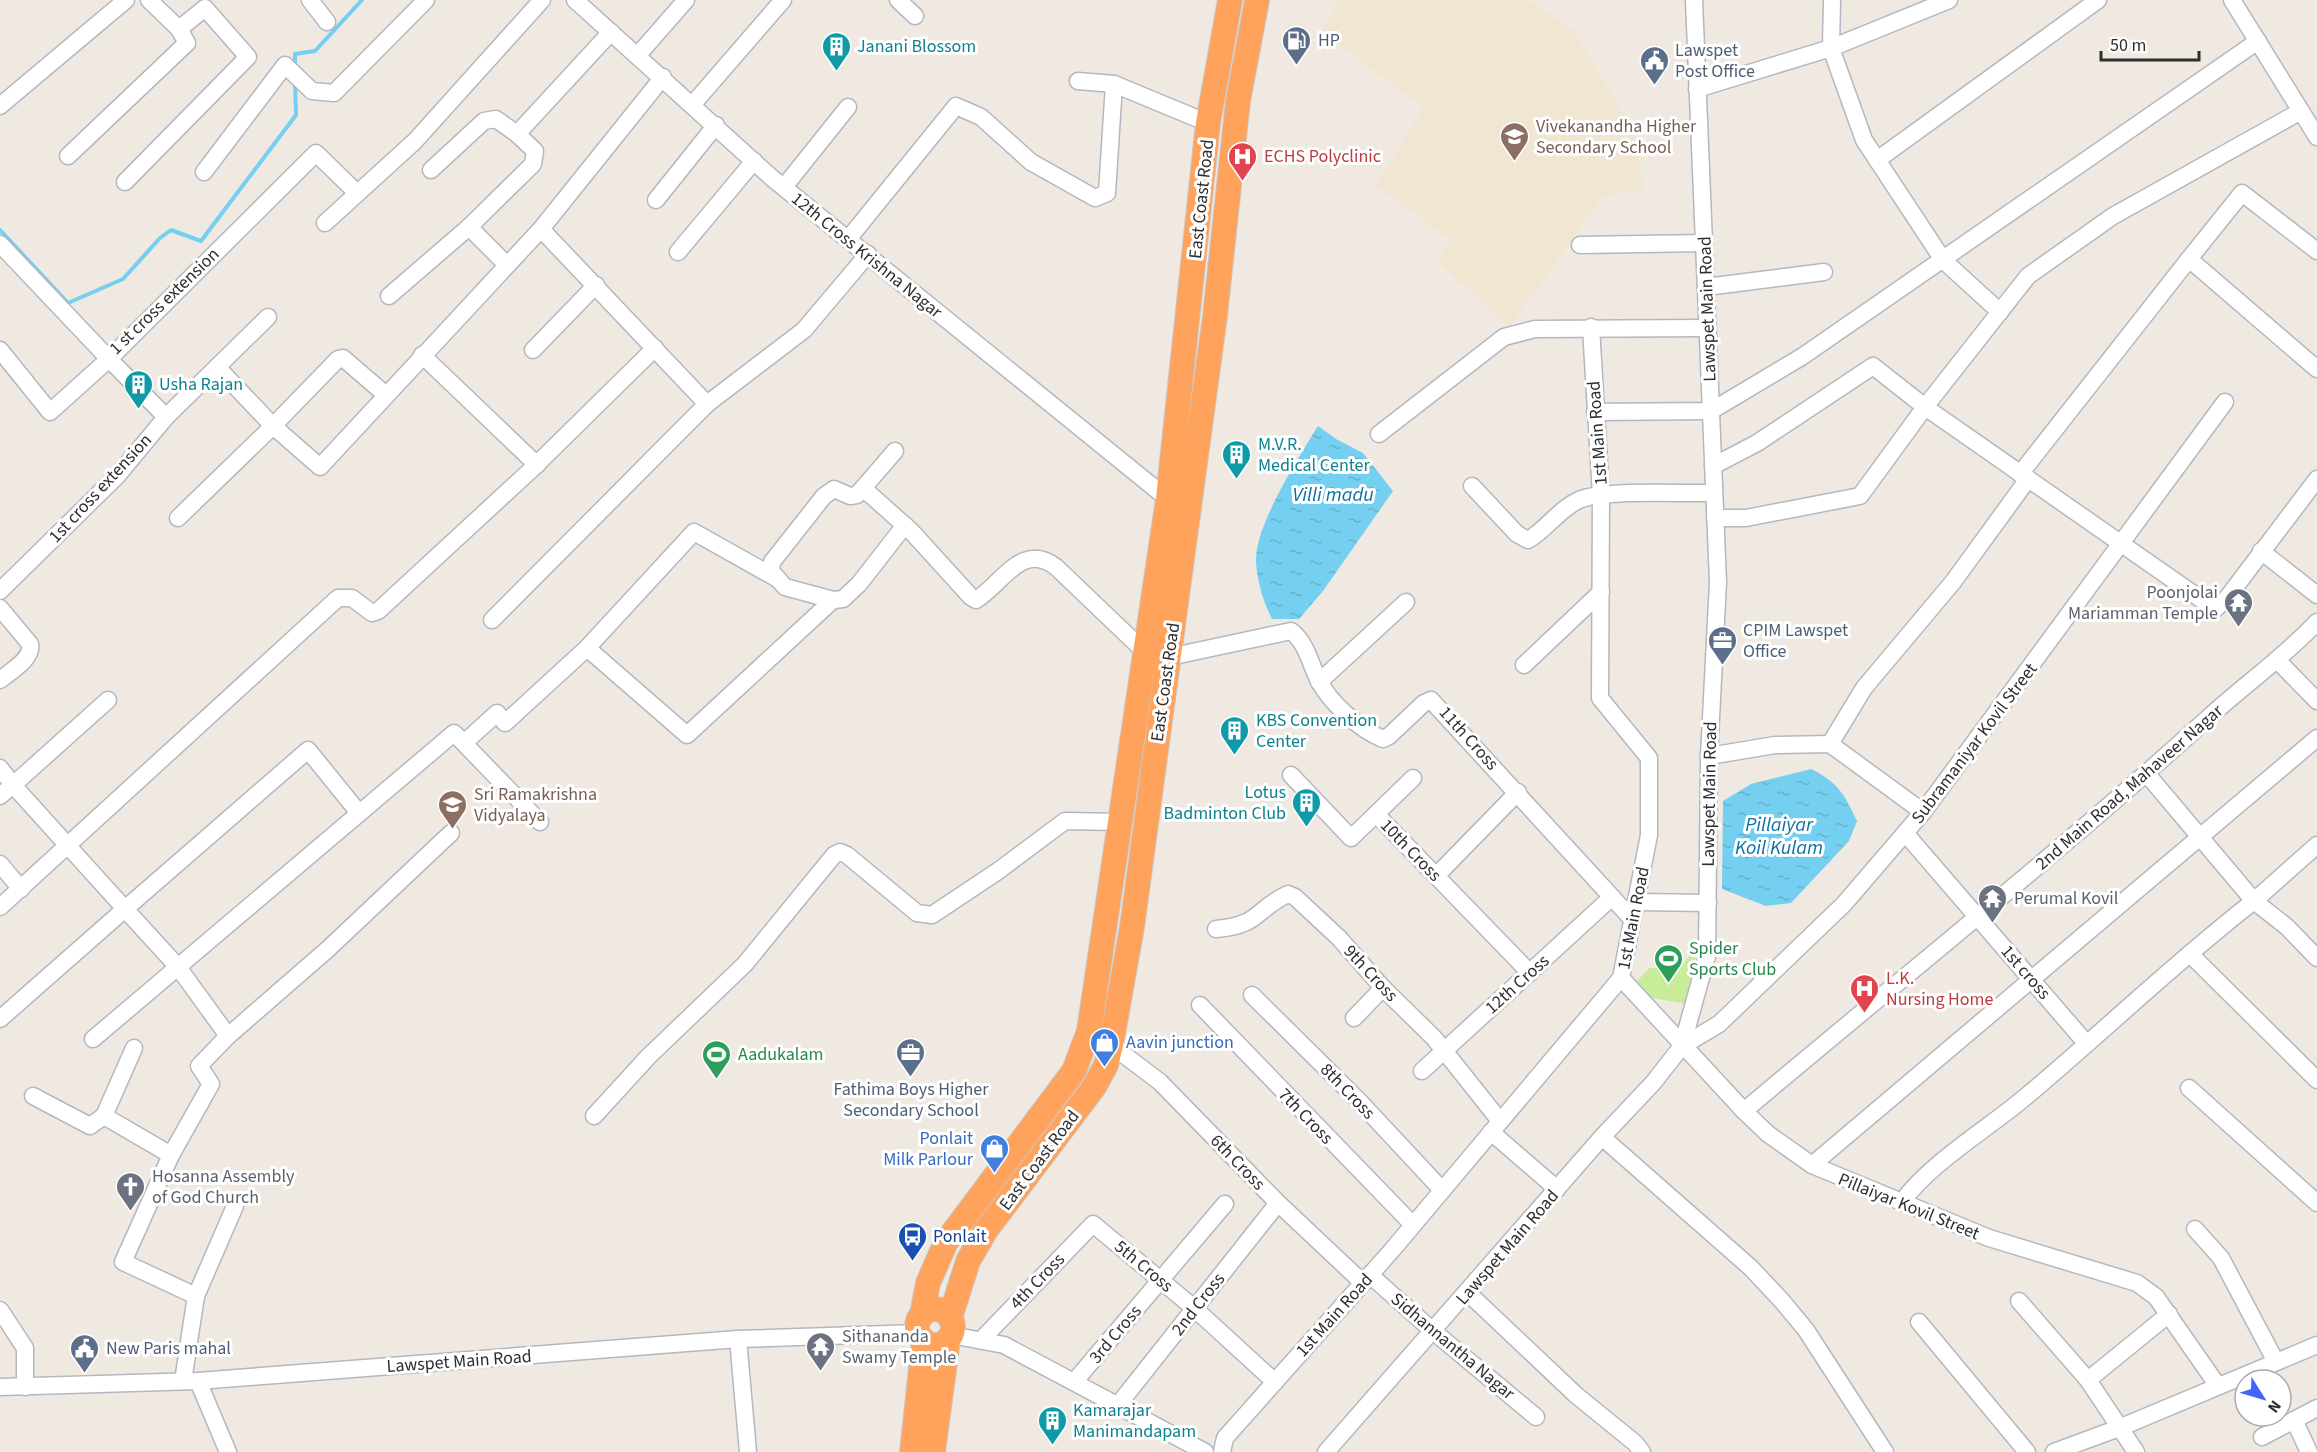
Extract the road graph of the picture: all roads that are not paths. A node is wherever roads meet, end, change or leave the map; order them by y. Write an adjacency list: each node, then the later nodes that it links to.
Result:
1 (126, 0): 30 (street)
2 (149, 0): 20 (street)
3 (310, 0): 19 (street)
4 (426, 0): 41 (street)
5 (542, 0): 44 (street)
6 (686, 0): 24 (street)
7 (783, 0): 29 (street)
8 (898, 0): 18 (street)
9 (1230, 0): 33 (highway, East Coast Road)
10 (1257, 0): 108 (highway, East Coast Road)
11 (1694, 0): 28 (street, Lawspet Main Road)
12 (1832, 0): 23 (street)
13 (1949, 0): 23 (street)
14 (2098, 0): 38 (street)
15 (2232, 0): 22 (street)
16 (582, 2): 21 (street, 12th Cross Krishna Nagar)
17 (204, 4): 20 (street); 42 (street)
18 (915, 16)
19 (327, 22)
20 (179, 29): 37 (street)
21 (611, 32): 24 (street, 12th Cross Krishna Nagar); 35 (street)
22 (2258, 41): 32 (street); 57 (street)
23 (1831, 48): 28 (street); 38 (street)
24 (638, 55): 25 (street, 12th Cross Krishna Nagar)
25 (663, 77): 29 (street, 12th Cross Krishna Nagar); 48 (street)
26 (1078, 81): 27 (street)
27 (1114, 84): 33 (street); 49 (street)
28 (1697, 89): 50 (street, Lawspet Main Road)
29 (693, 104): 34 (street, 12th Cross Krishna Nagar)
30 (0, 106)
31 (848, 107): 43 (street)
32 (2301, 111): 36 (street); 63 (street)
33 (1208, 123): 92 (highway, East Coast Road)
34 (716, 125): 39 (street, 12th Cross Krishna Nagar); 45 (street)
35 (517, 134): 40 (street); 47 (street)
36 (2317, 136)
37 (68, 156)
38 (1877, 160): 57 (street)
39 (754, 161): 43 (street, 12th Cross Krishna Nagar); 54 (street)
40 (431, 170)
41 (204, 172)
42 (125, 182)
43 (784, 187): 49 (street, 12th Cross Krishna Nagar)
44 (357, 193): 46 (street); 70 (street, 1 st cross extension)
45 (656, 200)
46 (325, 223)
47 (470, 227): 58 (street); 62 (street)
48 (541, 229): 58 (street); 60 (street)
49 (849, 238): 55 (street, 12th Cross Krishna Nagar)
50 (1704, 243): 52 (street); 61 (street, Lawspet Main Road)
51 (0, 244): 70 (street, 1 st cross extension)
52 (1580, 244)
53 (2317, 250): 56 (street)
54 (678, 252)
55 (868, 254): 76 (street); 92 (street, 12th Cross Krishna Nagar)
56 (2189, 259): 73 (street); 86 (street)
57 (1943, 260): 63 (street); 79 (street)
58 (507, 265): 69 (street)
59 (1824, 272): 61 (street)
60 (596, 285): 67 (street); 68 (street)
61 (1706, 287): 66 (street, Lawspet Main Road)
62 (388, 296)
63 (2000, 312): 77 (street)
64 (268, 317): 72 (street)
65 (1591, 327): 66 (street); 78 (street, 1st Main Road); 82 (street)
66 (1707, 328): 79 (street, Lawspet Main Road)
67 (655, 348): 76 (street); 84 (street)
68 (533, 350)
69 (422, 355): 74 (street); 84 (street)
70 (109, 359): 71 (street); 80 (street, 1st cross extension)
71 (3, 360)
72 (217, 367): 80 (street); 81 (street)
73 (2317, 369)
74 (386, 395): 81 (street); 81 (street)
75 (2225, 402): 96 (street, Subramaniyar Kovil Street)
76 (707, 404): 105 (street)
77 (1925, 407): 85 (street); 86 (street); 94 (street)
78 (1595, 411): 79 (street); 91 (street, 1st Main Road)
79 (1711, 411): 85 (street, Lawspet Main Road)
80 (166, 417): 99 (street, 1st cross extension)
81 (273, 426): 93 (street)
82 (1379, 434)
83 (895, 451): 89 (street)
84 (537, 465): 134 (street)
85 (1713, 466): 90 (street, Lawspet Main Road)
86 (2024, 476): 96 (street); 117 (street)
87 (2317, 479): 97 (street)
88 (1472, 486): 91 (street)
89 (864, 489): 95 (street); 98 (street)
90 (1714, 493): 91 (street); 94 (street, Lawspet Main Road)
91 (1601, 495): 100 (street, 1st Main Road)
92 (1168, 499): 108 (highway, East Coast Road)
93 (178, 518)
94 (1715, 518): 118 (street, Lawspet Main Road)
95 (905, 525): 102 (street); 108 (street)
96 (2121, 543): 97 (street); 125 (street, Subramaniyar Kovil Street)
97 (2261, 551): 101 (street)
98 (776, 578): 102 (street); 107 (street)
99 (0, 591)
100 (1601, 592): 110 (street); 140 (street, 1st Main Road)
101 (2317, 595)
102 (833, 600): 107 (street)
103 (1406, 602): 112 (street)
104 (0, 608): 111 (street)
105 (492, 620)
106 (2317, 622): 109 (street, 2nd Main Road, Mahaveer Nagar)
107 (587, 648): 116 (street)
108 (1157, 655): 112 (street, 11th Cross); 129 (highway, East Coast Road); 161 (highway, East Coast Road)
109 (2277, 660): 114 (street); 120 (street, 2nd Main Road, Mahaveer Nagar)
110 (1524, 665)
111 (0, 680)
112 (1319, 682): 124 (street, 11th Cross)
113 (108, 700): 123 (street)
114 (2317, 701)
115 (2317, 738): 132 (street)
116 (464, 743): 126 (street); 128 (street)
117 (1830, 744): 118 (street); 125 (street)
118 (1709, 756): 141 (street, Lawspet Main Road)
119 (0, 768): 123 (street)
120 (2146, 773): 132 (street); 144 (street, 2nd Main Road, Mahaveer Nagar)
121 (1291, 775): 127 (street, 10th Cross)
122 (1413, 778): 127 (street)
123 (6, 790): 134 (street)
124 (1518, 792): 136 (street); 138 (street, 11th Cross)
125 (1923, 812): 131 (street, Subramaniyar Kovil Street)
126 (359, 813): 143 (street); 149 (street)
127 (1376, 814): 136 (street, 10th Cross)
128 (540, 822)
129 (1120, 822): 171 (street); 195 (highway, East Coast Road)
130 (451, 833): 158 (street)
131 (1905, 833): 144 (street, 1st cross); 162 (street, Subramaniyar Kovil Street)
132 (2200, 836): 139 (street); 152 (street)
133 (2317, 845): 139 (street)
134 (68, 846): 137 (street); 143 (street)
135 (0, 864): 137 (street)
136 (1436, 876): 150 (street, 10th Cross)
137 (21, 888): 142 (street)
138 (1612, 897): 145 (street, 11th Cross); 150 (street, 12th Cross)
139 (2254, 901): 147 (street); 148 (street)
140 (1636, 902): 141 (street); 145 (street, 1st Main Road)
141 (1708, 903): 162 (street, Lawspet Main Road)
142 (0, 907)
143 (125, 909): 149 (street); 157 (street)
144 (1977, 915): 152 (street, 1st cross); 169 (street, 2nd Main Road, Mahaveer Nagar)
145 (1632, 919): 151 (street, 1st Main Road)
146 (1216, 929): 153 (street, 9th Cross)
147 (2190, 954): 160 (street); 166 (street)
148 (2317, 958)
149 (178, 967): 158 (street); 159 (street)
150 (1530, 973): 164 (street, 12th Cross)
151 (1621, 978): 162 (street, Pillaiyar Kovil Street); 172 (street, 1st Main Road)
152 (2032, 979): 160 (street, 1st cross); 175 (street)
153 (1383, 988): 156 (street); 164 (street, 9th Cross)
154 (1252, 995): 176 (street, 8th Cross)
155 (1200, 1005): 184 (street, 7th Cross)
156 (1354, 1018)
157 (0, 1019)
158 (228, 1036): 174 (street)
159 (93, 1039)
160 (2086, 1043): 178 (street)
161 (1111, 1045): 179 (street, 6th Cross); 196 (highway, East Coast Road)
162 (1682, 1046): 169 (street, Pillaiyar Kovil Street); 173 (street, Lawspet Main Road)
163 (134, 1048): 170 (street)
164 (1444, 1050): 165 (street, 12th Cross); 172 (street, 9th Cross)
165 (1422, 1071)
166 (2317, 1080)
167 (2189, 1088): 180 (street)
168 (33, 1096): 170 (street)
169 (1744, 1111): 175 (street, Pillaiyar Kovil Street)
170 (104, 1116): 174 (street)
171 (594, 1116)
172 (1496, 1127): 176 (street, 1st Main Road); 177 (street, 9th Cross)
173 (1602, 1137): 177 (street, Lawspet Main Road); 223 (street)
174 (171, 1155): 189 (street)
175 (1812, 1165): 178 (street, Pillaiyar Kovil Street)
176 (1442, 1190): 184 (street, 1st Main Road)
177 (1557, 1190): 188 (street, Lawspet Main Road)
178 (1902, 1202): 193 (street, Pillaiyar Kovil Street)
179 (1278, 1203): 186 (street, 6th Cross); 191 (street, 2nd Cross)
180 (2317, 1203)
181 (1225, 1204): 187 (street, 3rd Cross)
182 (235, 1206): 189 (street)
183 (1093, 1224): 187 (street, 5th Cross); 199 (street, 4th Cross)
184 (1413, 1225): 186 (street, 1st Main Road)
185 (2195, 1229): 201 (street)
186 (1366, 1279): 197 (street, Sidhannantha Nagar); 205 (street, 1st Main Road)
187 (1160, 1281): 191 (street, 5th Cross); 204 (street, 3rd Cross)
188 (1467, 1292): 197 (street, Lawspet Main Road); 222 (street)
189 (196, 1296): 203 (street)
190 (2019, 1301): 202 (street)
191 (1194, 1308): 205 (street, 5th Cross); 209 (street, 2nd Cross)
192 (0, 1310): 208 (street)
193 (2169, 1314): 202 (street); 206 (street, Pillaiyar Kovil Street)
194 (1919, 1322): 224 (street)
195 (921, 1330): 196 (highway); 196 (highway); 198 (street, Lawspet Main Road); 217 (highway, East Coast Road)
196 (950, 1331): 199 (street); 218 (highway, East Coast Road)
197 (1433, 1331): 211 (street, Sidhannantha Nagar); 221 (street, Lawspet Main Road)
198 (738, 1339): 203 (street, Lawspet Main Road); 216 (street)
199 (982, 1339): 204 (street)
200 (2317, 1345): 201 (street)
201 (2276, 1362): 206 (street)
202 (2088, 1380): 213 (street)
203 (190, 1381): 208 (street, Lawspet Main Road); 215 (street)
204 (1074, 1382): 209 (street)
205 (1275, 1382): 220 (street, 1st Main Road)
206 (2218, 1386): 213 (street)
207 (0, 1387): 208 (street, Lawspet Main Road)
208 (25, 1387)
209 (1118, 1406): 219 (street)
210 (2317, 1408): 212 (street)
211 (1536, 1417)
212 (2294, 1420): 214 (street); 227 (street)
213 (2119, 1428): 225 (street); 226 (street)
214 (2262, 1437)
215 (228, 1452)
216 (748, 1452)
217 (912, 1452)
218 (933, 1452)
219 (1205, 1452)
220 (1222, 1452)
221 (1326, 1452)
222 (1642, 1452)
223 (1885, 1452)
224 (2027, 1452)
225 (2054, 1452)
226 (2136, 1452)
227 (2309, 1452)

